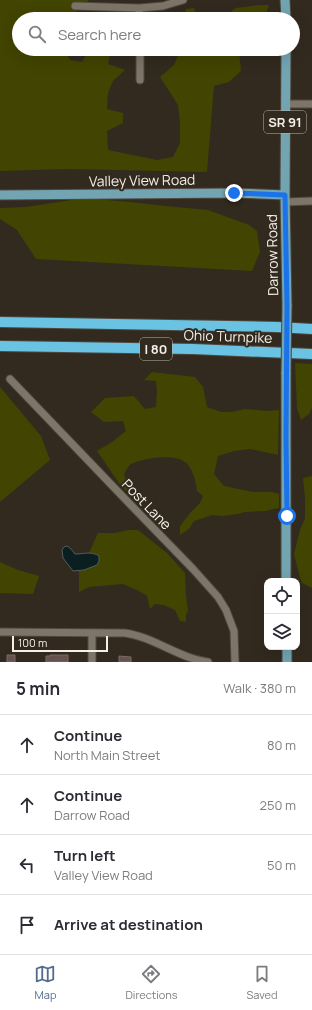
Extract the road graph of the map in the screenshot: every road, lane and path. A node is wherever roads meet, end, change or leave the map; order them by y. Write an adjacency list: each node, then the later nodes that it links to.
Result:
1 (183, 0): 4 (street)
2 (285, 0): 6 (main road)
3 (75, 6): 4 (street)
4 (139, 8): 5 (street)
5 (139, 12)
6 (286, 12)
7 (140, 56): 9 (street)
8 (286, 56): 10 (main road, Darrow Road / SR 91)
9 (140, 80)
10 (286, 104): 11 (street); 13 (main road, Darrow Road / SR 91)
11 (312, 104)
12 (0, 195): 13 (main road, Valley View Road)
13 (285, 198): 14 (street); 20 (main road, Darrow Road / SR 91, bridge)
14 (312, 201)
15 (0, 322): 16 (highway, Ohio Turnpike / I 80)
16 (312, 328)
17 (0, 346): 18 (highway, Ohio Turnpike / I 80)
18 (312, 354)
19 (10, 379): 26 (street, Post Lane)
20 (286, 578)
21 (0, 632): 22 (street)
22 (92, 633): 24 (street); 25 (street)
23 (287, 650): 27 (main road)
24 (92, 662)
25 (208, 662)
26 (235, 662)
27 (287, 662)

